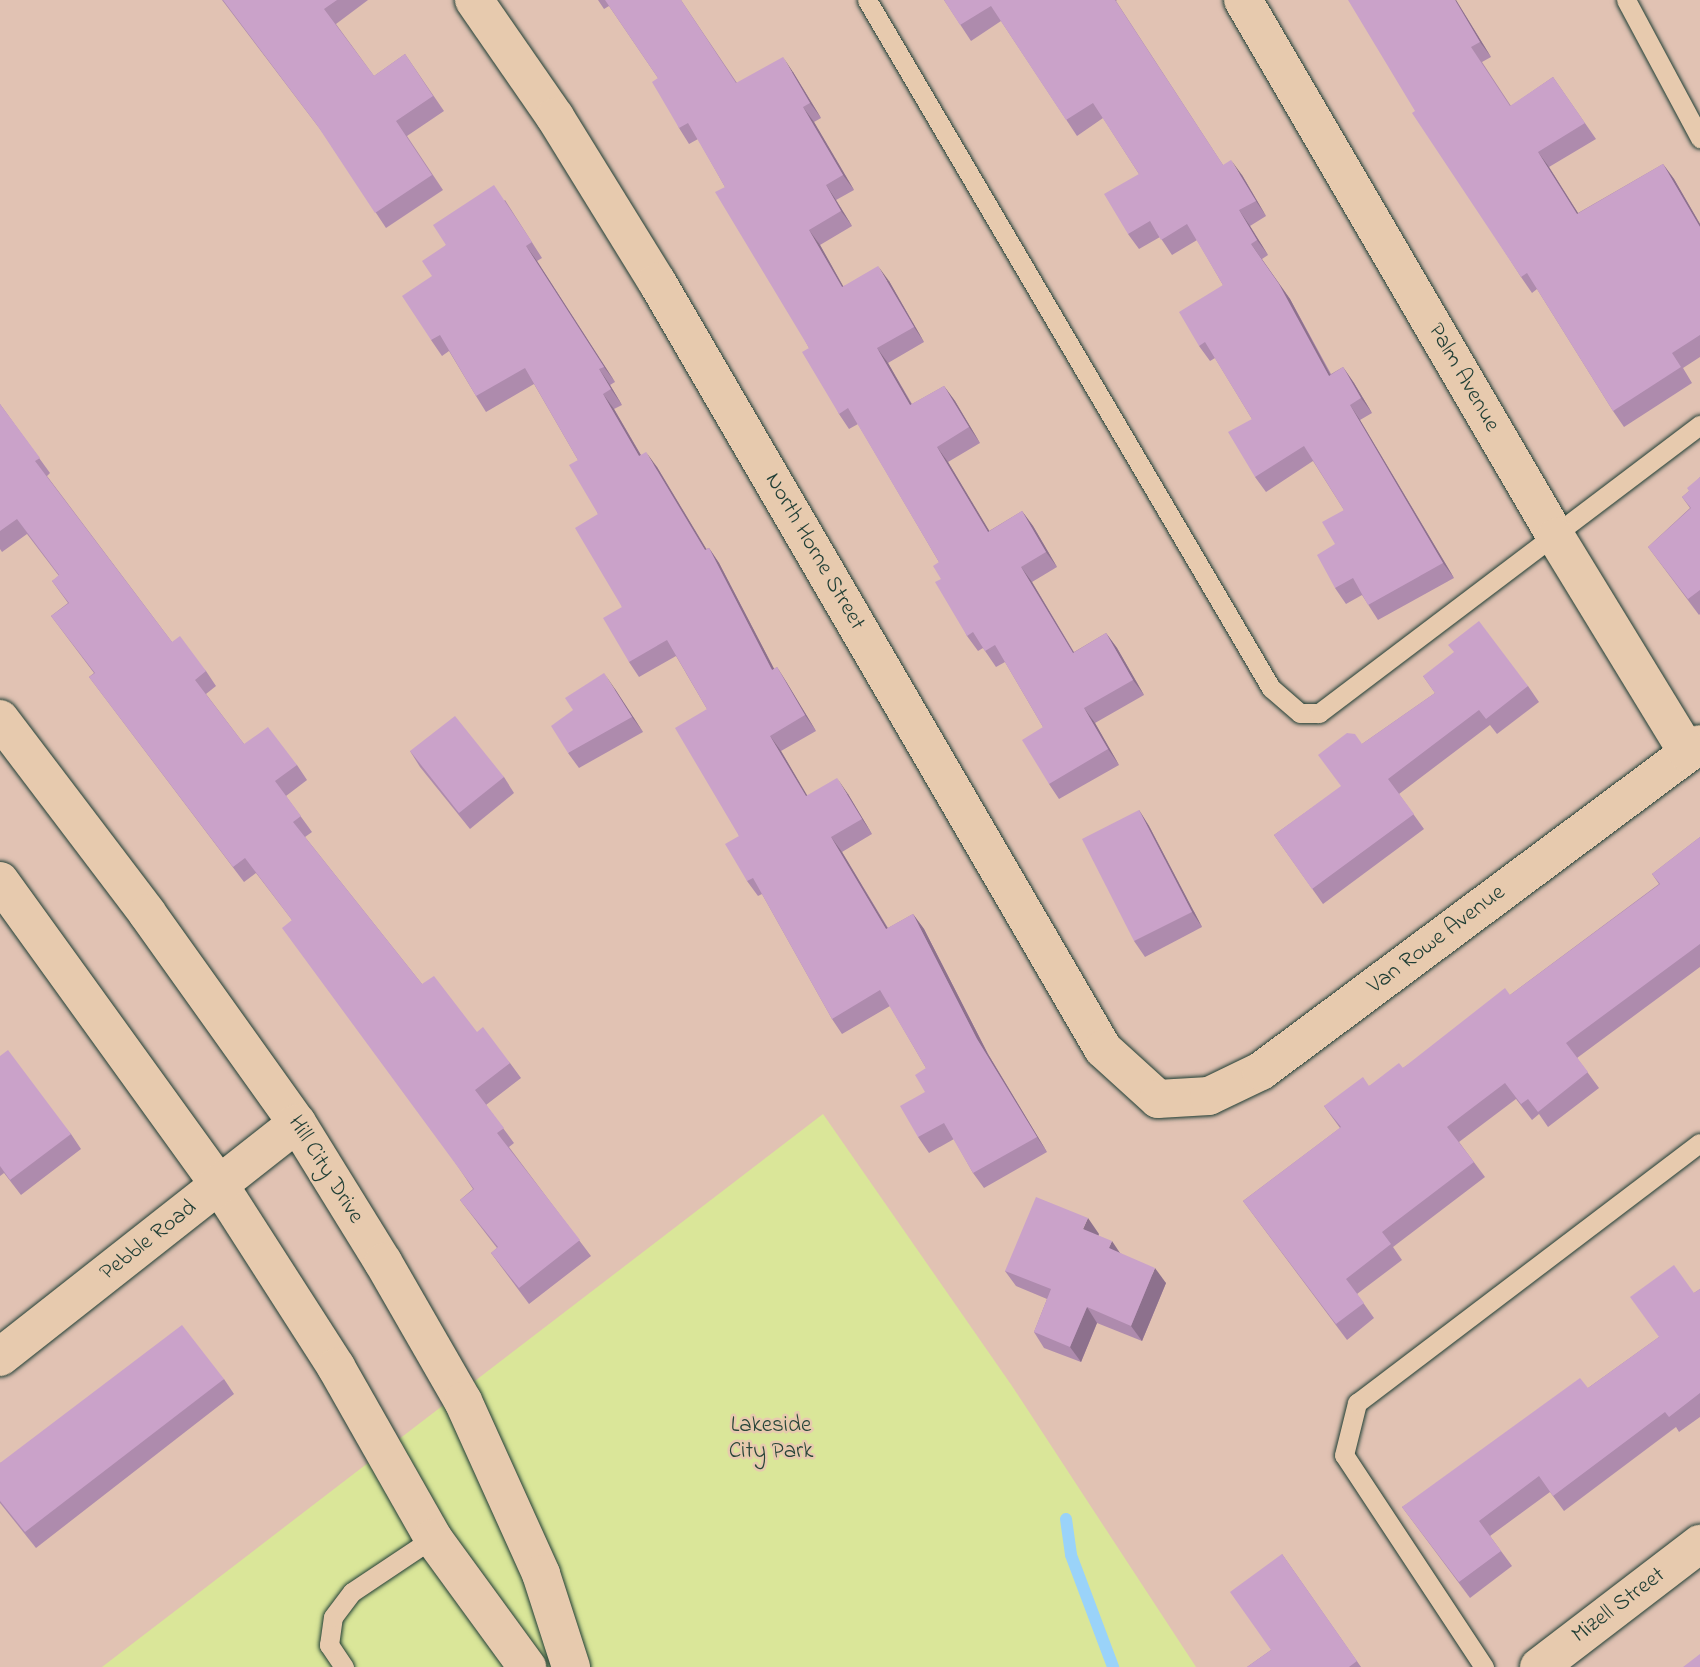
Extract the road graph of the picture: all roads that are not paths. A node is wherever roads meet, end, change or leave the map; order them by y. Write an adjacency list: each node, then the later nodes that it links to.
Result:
1 (474, 0): 11 (street, North Horne Street)
2 (867, 0): 7 (lane)
3 (1243, 0): 7 (street, Palm Avenue)
4 (1626, 0): 5 (lane)
5 (1700, 138)
6 (1700, 425): 7 (lane)
7 (1556, 537): 9 (street, Palm Avenue)
8 (0, 719): 12 (street, Hill City Drive)
9 (1694, 749): 11 (street, Van Rowe Avenue)
10 (0, 881): 14 (street)
11 (1158, 1099)
12 (297, 1124): 14 (street, Pebble Road); 20 (street, Hill City Drive)
13 (1700, 1143): 21 (lane)
14 (220, 1186): 15 (street, Pebble Road); 16 (street)
15 (0, 1357)
16 (433, 1538): 18 (lane); 19 (street)
17 (1700, 1544): 22 (street, Mizell Street)
18 (344, 1667)
19 (527, 1667)
20 (570, 1667)
21 (1484, 1667)
22 (1539, 1667)

